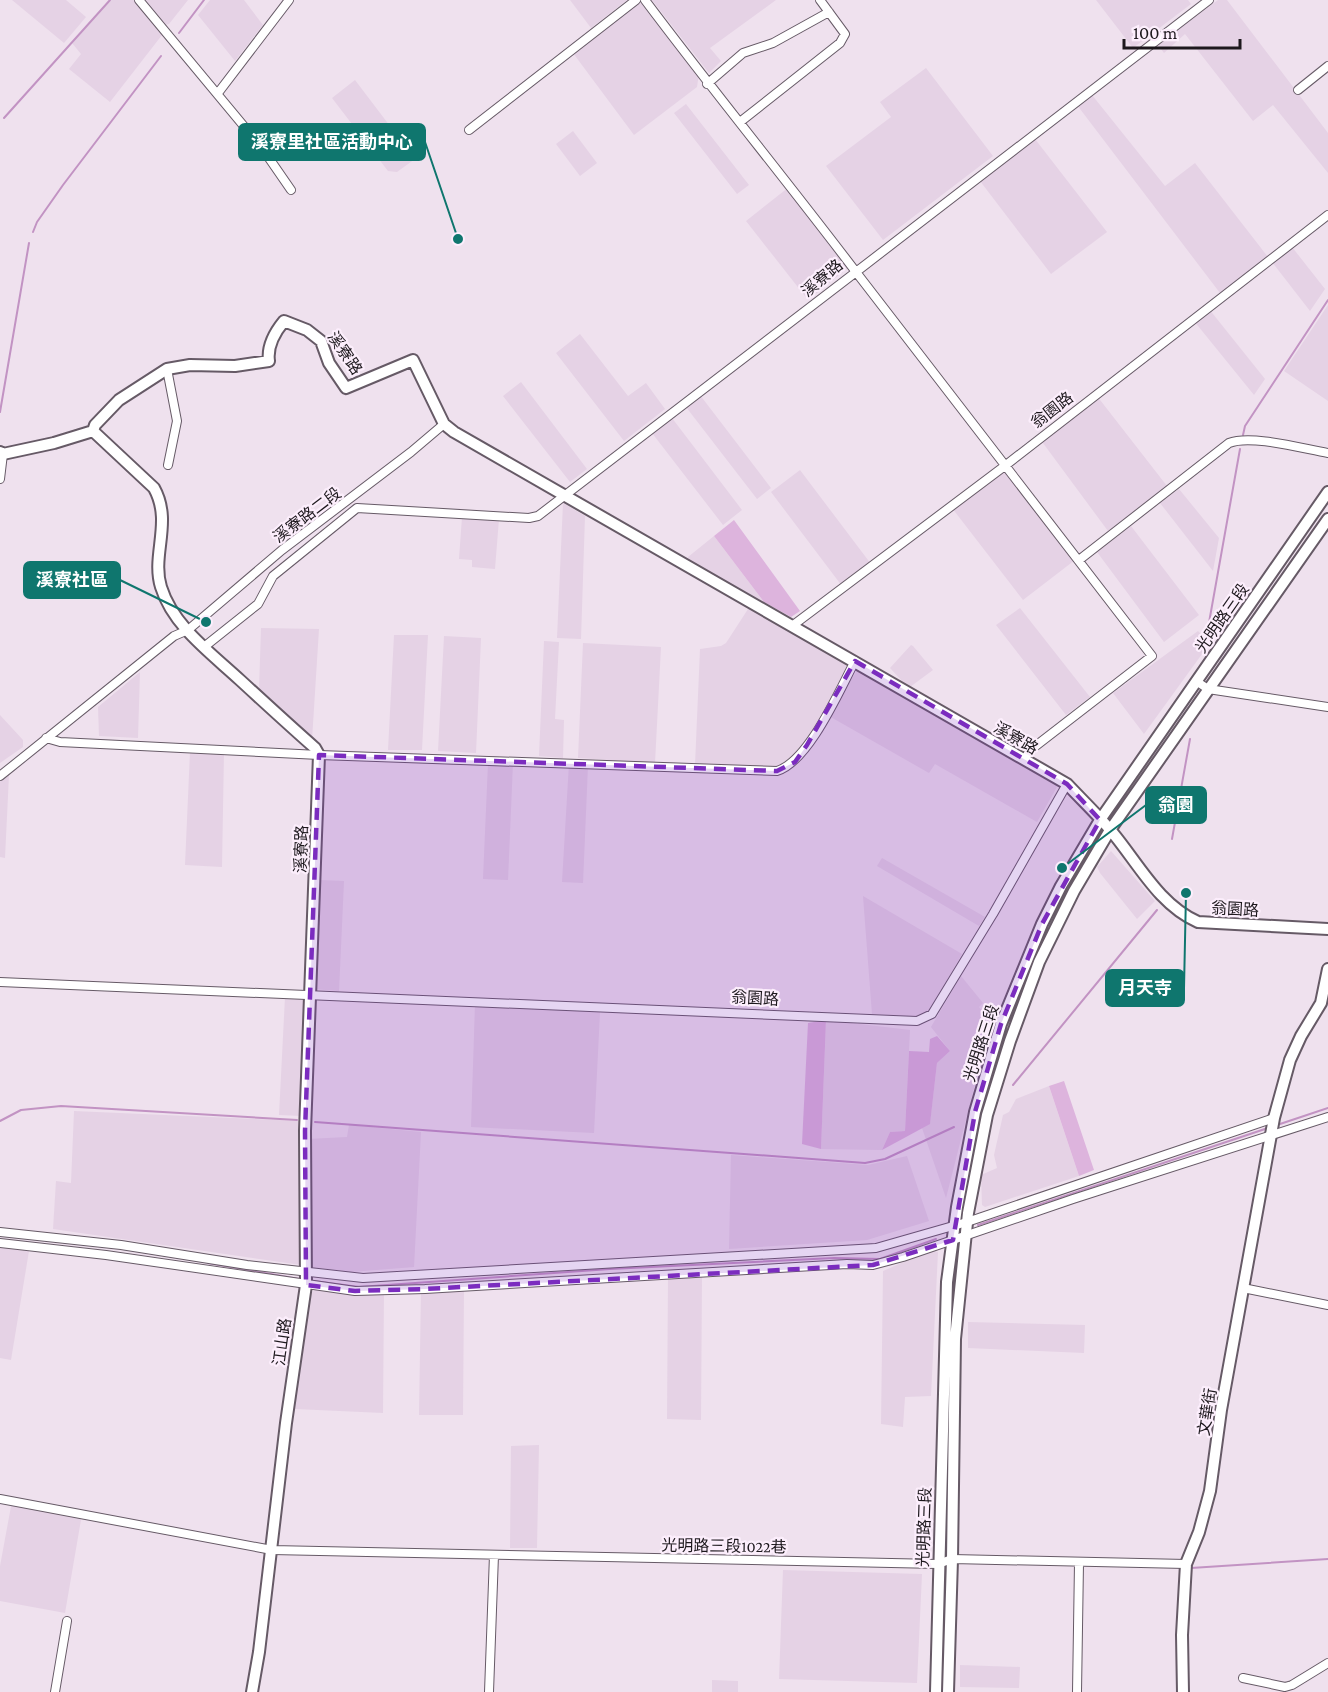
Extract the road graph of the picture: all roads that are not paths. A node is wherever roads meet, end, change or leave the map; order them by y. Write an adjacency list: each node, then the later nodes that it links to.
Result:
1 (139, 0): 11 (street)
2 (289, 0): 11 (street)
3 (636, 0): 13 (street)
4 (645, 0): 9 (street, 溪寮路)
5 (820, 0): 7 (street)
6 (1209, 0): 16 (street)
7 (829, 12): 9 (street); 12 (street)
8 (1328, 66): 10 (street)
9 (707, 84): 12 (street, 溪寮路)
10 (1298, 90)
11 (218, 93): 14 (street)
12 (740, 122): 16 (street, 溪寮路)
13 (469, 130)
14 (291, 190)
15 (1328, 215): 23 (street, 翁園路)
16 (856, 272): 23 (street); 26 (street, 溪寮路)
17 (167, 369): 18 (street, 溪寮路); 19 (street, 溪寮路); 22 (street)
18 (444, 424): 26 (street, 溪寮路); 30 (street, 溪寮路二段)
19 (93, 431): 20 (street); 30 (street)
20 (2, 453): 24 (street)
21 (1328, 453): 28 (street)
22 (168, 465)
23 (1006, 465): 28 (street); 29 (street, 翁園路)
24 (0, 479)
25 (1328, 492): 33 (street, 光明路三段)
26 (566, 496): 29 (street, 溪寮路); 31 (street, 溪寮路)
27 (1328, 519): 34 (street, 光明路三段)
28 (1079, 560): 38 (street)
29 (792, 626): 32 (street, 溪寮路)
30 (188, 630): 31 (street); 36 (street, 溪寮路二段)
31 (204, 646): 37 (street)
32 (855, 661): 37 (street); 38 (street, 溪寮路)
33 (1196, 681): 34 (street); 41 (street, 光明路三段)
34 (1208, 688): 35 (street); 42 (street, 光明路三段)
35 (1328, 706)
36 (46, 738): 37 (street); 39 (street, 溪寮路二段)
37 (319, 754): 46 (street, 溪寮路)
38 (1024, 759): 40 (street, 溪寮路)
39 (0, 776)
40 (1067, 784): 41 (street, 溪寮路); 46 (street, 翁園路)
41 (1100, 820): 42 (street, 翁園路); 51 (street, 光明路三段)
42 (1110, 830): 43 (street, 翁園路); 50 (street, 光明路三段)
43 (1328, 929)
44 (1328, 969): 48 (street)
45 (0, 982): 46 (street, 翁園路)
46 (309, 994): 56 (street, 江山路)
47 (1328, 1117): 49 (street)
48 (1274, 1118): 49 (street); 50 (street)
49 (1272, 1136): 53 (street); 58 (street, 文華街)
50 (967, 1222): 51 (street); 53 (street, 光明路三段)
51 (955, 1226): 54 (street, 光明路三段); 56 (street)
52 (0, 1232): 56 (street)
53 (965, 1236): 54 (street); 63 (street, 光明路三段)
54 (953, 1240): 57 (street); 64 (street, 光明路三段)
55 (0, 1243): 57 (street)
56 (305, 1272): 57 (street, 江山路)
57 (306, 1285): 61 (street, 江山路)
58 (1243, 1288): 59 (street); 66 (street, 文華街)
59 (1328, 1305)
60 (0, 1499): 61 (street, 光明路三段1022巷)
61 (272, 1550): 62 (street, 光明路三段1022巷); 71 (street, 江山路)
62 (494, 1554): 64 (street, 光明路三段1022巷); 72 (street)
63 (952, 1559): 64 (street, 光明路三段1022巷); 65 (street); 74 (street, 光明路三段)
64 (938, 1564): 73 (street, 光明路三段)
65 (1079, 1566): 66 (street); 75 (street)
66 (1186, 1567): 76 (street, 文華街)
67 (67, 1621): 70 (street)
68 (1328, 1663): 69 (street)
69 (1243, 1678)
70 (55, 1692)
71 (252, 1692)
72 (489, 1692)
73 (936, 1692)
74 (948, 1692)
75 (1077, 1692)
76 (1183, 1692)

